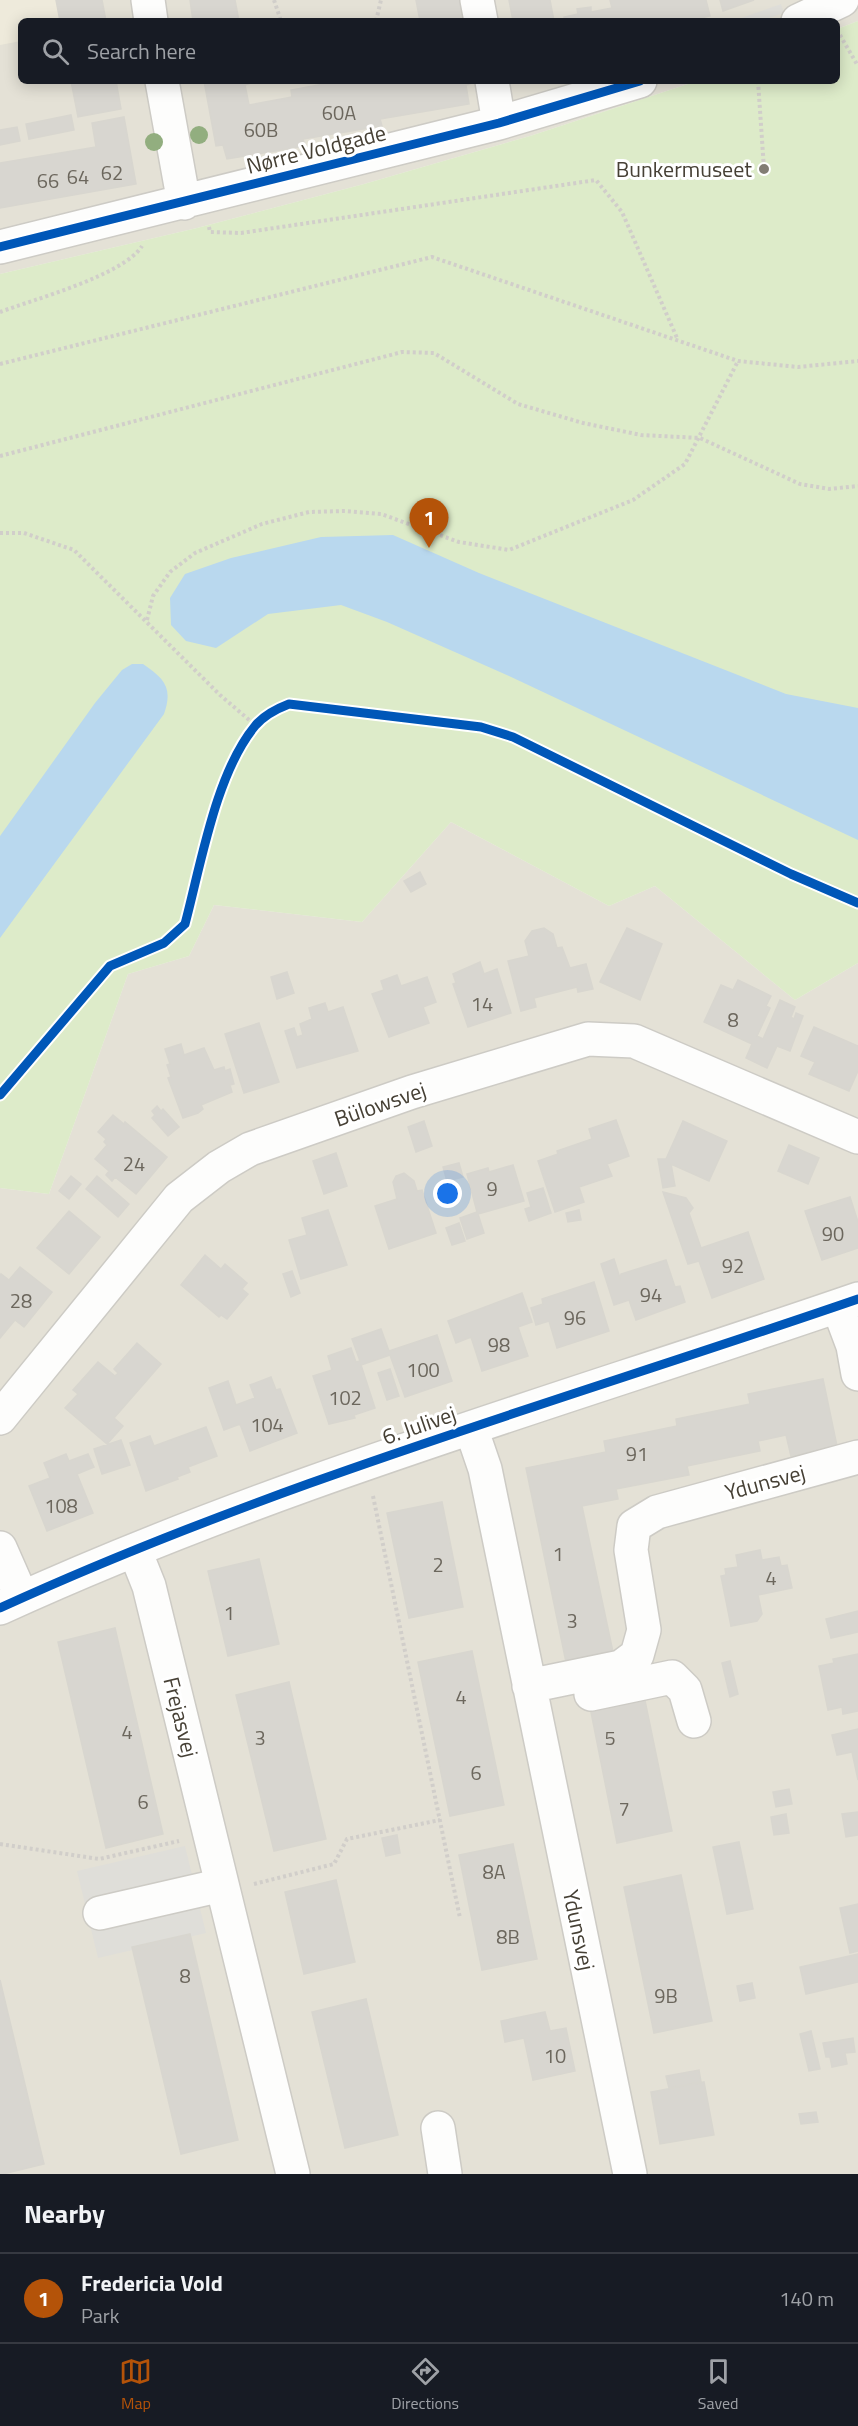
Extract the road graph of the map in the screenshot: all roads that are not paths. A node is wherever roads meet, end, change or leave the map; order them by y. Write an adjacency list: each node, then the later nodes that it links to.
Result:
1 (148, 0): 3 (street)
2 (477, 0): 4 (street)
3 (151, 18)
4 (480, 18)
5 (163, 84): 9 (street)
6 (492, 84): 8 (street)
7 (630, 84): 8 (street, Nørre Voldgade)
8 (499, 123): 9 (street, Nørre Voldgade)
9 (193, 200): 10 (street, Nørre Voldgade)
10 (0, 247)
11 (858, 1137): 14 (street, Bülowsvej)
12 (848, 1303): 13 (street); 15 (street, 6. Julivej)
13 (858, 1374)
14 (0, 1418)
15 (471, 1428): 18 (street, 6. Julivej); 20 (street, Ydunsvej)
16 (858, 1456): 20 (street, Ydunsvej)
17 (0, 1548): 19 (street)
18 (135, 1551): 19 (street, 6. Julivej); 22 (street, Frejasvej)
19 (11, 1603)
20 (531, 1696): 21 (street); 27 (street, Ydunsvej)
21 (694, 1721)
22 (222, 1885): 23 (street); 25 (street, Frejasvej)
23 (100, 1913)
24 (438, 2128): 26 (street)
25 (293, 2174)
26 (445, 2174)
27 (630, 2174)

